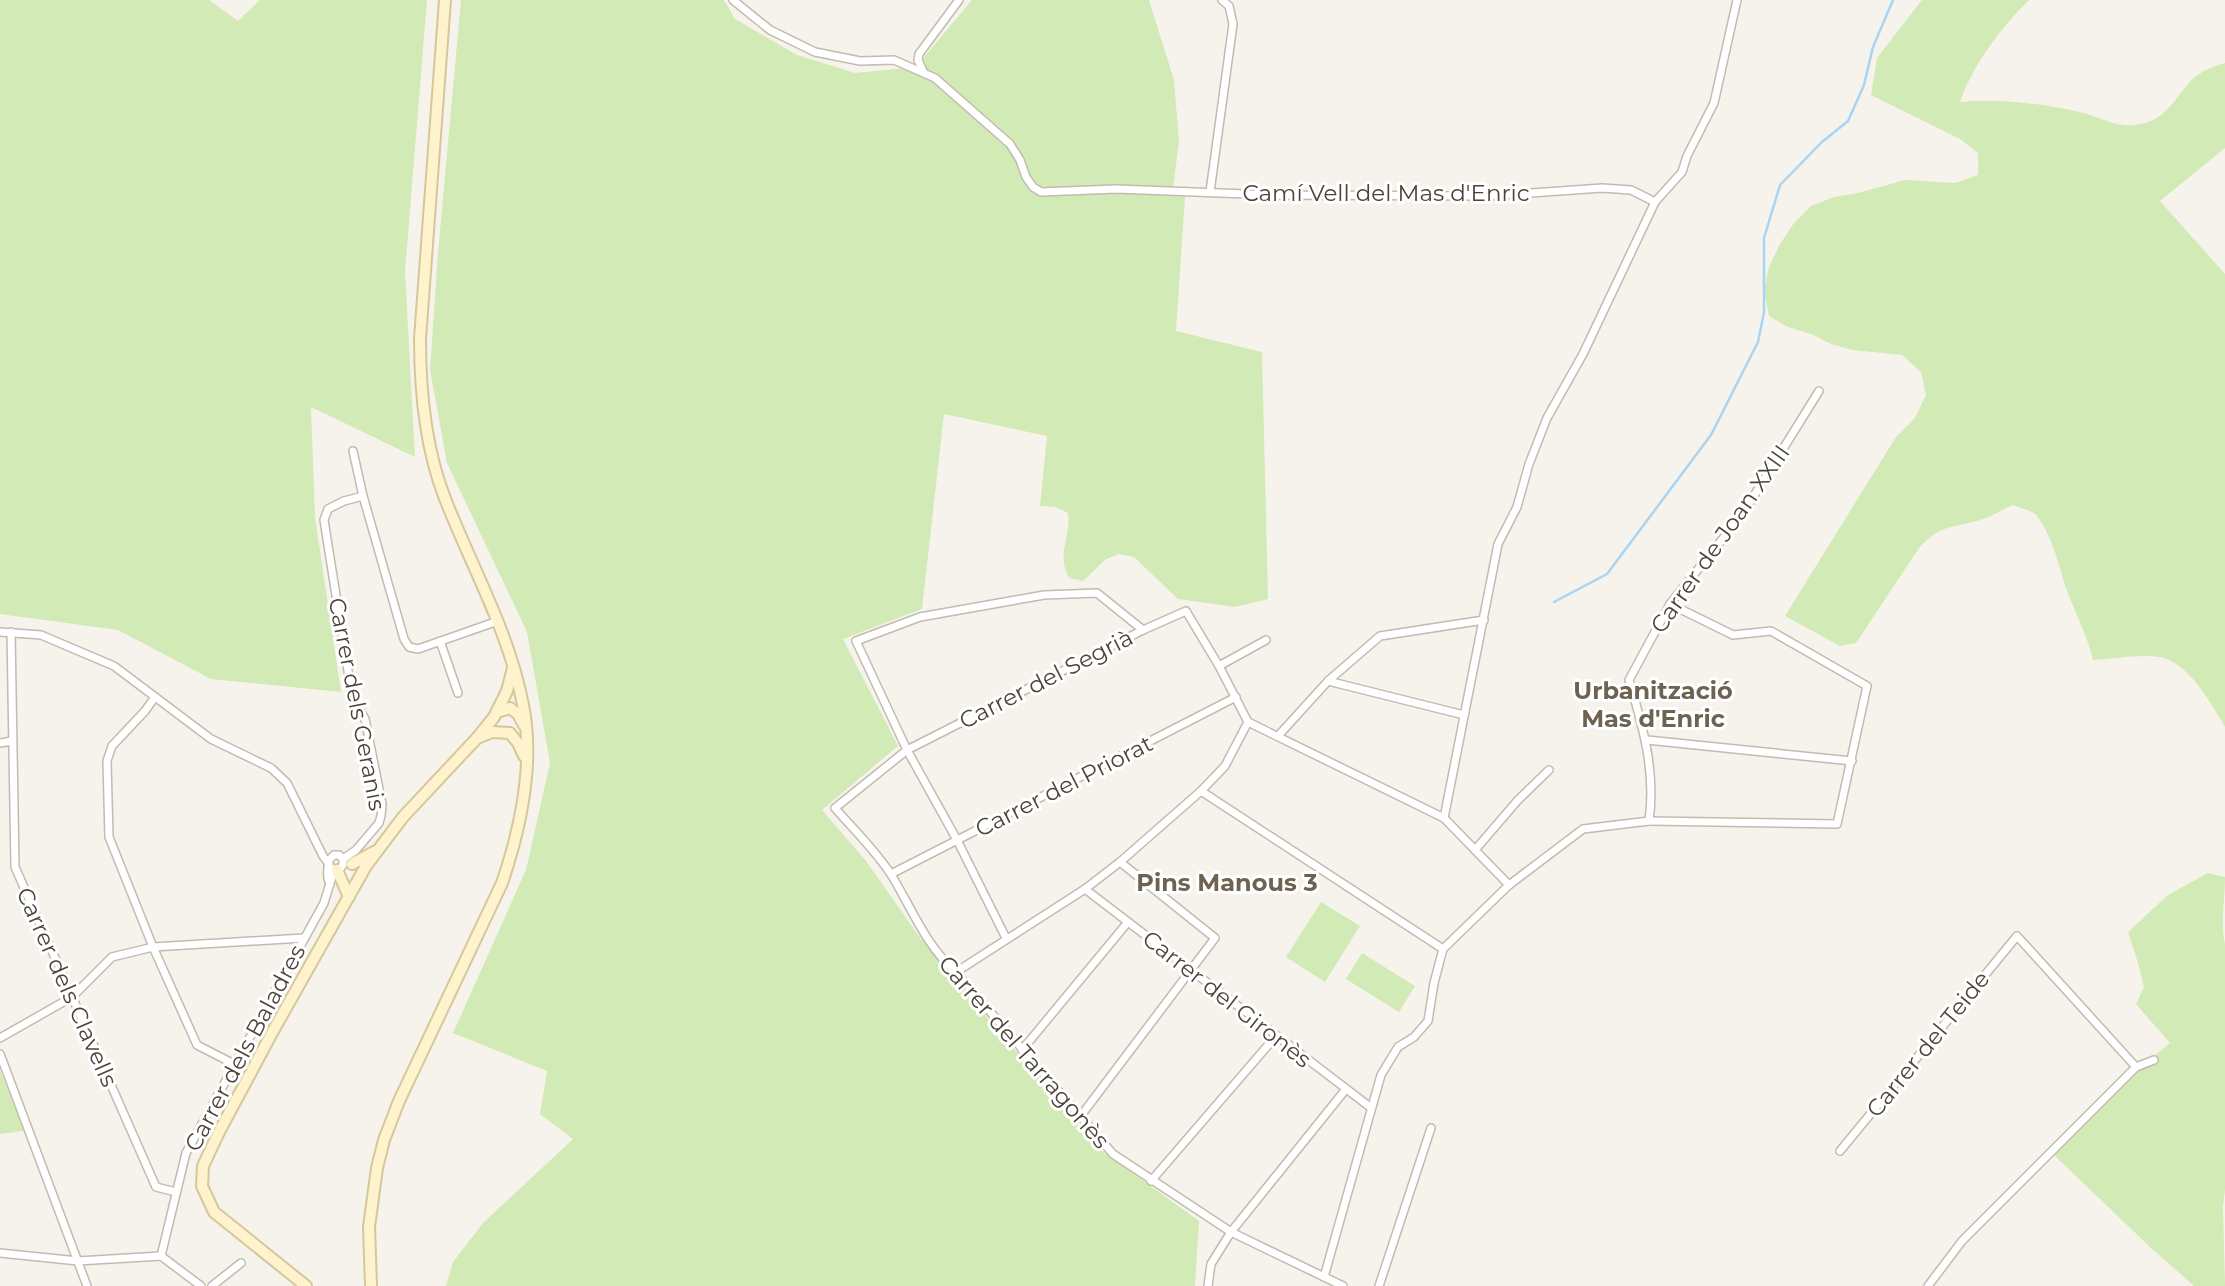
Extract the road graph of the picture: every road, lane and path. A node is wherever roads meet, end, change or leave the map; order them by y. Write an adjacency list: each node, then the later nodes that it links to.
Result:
1 (445, 0): 14 (main road)
2 (733, 0): 6 (street, Camí Vell del Mas d'Enric)
3 (959, 0): 6 (street)
4 (1222, 0): 7 (street)
5 (1737, 0): 8 (street)
6 (923, 71): 7 (street, Camí Vell del Mas d'Enric)
7 (1210, 192): 8 (street, Camí Vell del Mas d'Enric)
8 (1655, 202): 13 (street)
9 (1819, 391): 12 (street, Carrer de Joan XXIII)
10 (353, 451): 11 (street)
11 (363, 496): 19 (street); 47 (street, Carrer dels Geranis)
12 (1670, 604): 33 (street, Carrer de Joan XXIII); 37 (street)
13 (1484, 620): 22 (street); 28 (street)
14 (498, 621): 19 (street); 20 (main road)
15 (1143, 630): 21 (street, Carrer del Segrià); 36 (street, Carrer del Segrià); 36 (street)
16 (0, 632): 17 (street)
17 (11, 632): 24 (street); 34 (street, Carrer dels Clavells)
18 (1266, 640): 21 (street)
19 (440, 641): 23 (street)
20 (513, 666): 26 (main road); 27 (main road)
21 (1219, 666): 25 (street)
22 (1328, 681): 28 (street); 31 (street)
23 (458, 693)
24 (155, 697): 47 (street); 56 (street)
25 (1237, 697): 29 (street); 43 (street, Carrer del Priorat)
26 (522, 712): 27 (main road); 30 (main road); 38 (main road)
27 (496, 714): 30 (main road); 32 (main road)
28 (1464, 715): 41 (street)
29 (1248, 722): 31 (street); 40 (street)
30 (505, 733): 32 (main road); 38 (main road)
31 (1278, 736): 41 (street)
32 (477, 738): 45 (main road)
33 (1647, 740): 37 (street); 42 (street, Carrer de Joan XXIII)
34 (12, 741): 35 (street); 60 (street, Carrer dels Clavells)
35 (0, 743)
36 (907, 750): 43 (street); 48 (street, Carrer del Tarragonès)
37 (1852, 761): 42 (street)
38 (526, 762): 79 (main road)
39 (1549, 770): 44 (street)
40 (1201, 790): 46 (street); 57 (street)
41 (1444, 818): 44 (street)
42 (1649, 821): 50 (street)
43 (957, 840): 48 (street, Carrer del Priorat); 55 (street)
44 (1475, 850): 50 (street)
45 (377, 851): 47 (main road); 49 (main road)
46 (1120, 862): 51 (street); 58 (street)
47 (338, 864): 49 (main road); 52 (main road); 54 (street, Carrer dels Baladres)
48 (891, 874): 59 (street, Carrer del Tarragonès)
49 (360, 878): 52 (main road)
50 (1509, 885): 57 (street)
51 (1085, 889): 53 (street, Carrer del Gironès); 55 (street)
52 (349, 897): 85 (main road)
53 (1128, 922): 58 (street, Carrer del Gironès); 63 (street)
54 (304, 938): 56 (street); 66 (street, Carrer dels Baladres)
55 (1006, 938): 59 (street)
56 (153, 947): 60 (street); 66 (street)
57 (1443, 949): 69 (street)
58 (1191, 970): 61 (street, Carrer del Gironès); 70 (street)
59 (956, 972): 63 (street, Carrer del Tarragonès)
60 (72, 997): 62 (street); 74 (street, Carrer dels Clavells)
61 (1276, 1036): 68 (street, Carrer del Gironès); 73 (street)
62 (0, 1038)
63 (1022, 1050): 70 (street, Carrer del Tarragonès)
64 (0, 1054): 78 (street)
65 (2154, 1060): 67 (street)
66 (234, 1064): 74 (street, Carrer dels Baladres)
67 (2136, 1067): 72 (street, Carrer del Teide); 91 (street)
68 (1346, 1089): 69 (street, Carrer del Gironès); 75 (street)
69 (1370, 1107): 81 (street)
70 (1080, 1117): 73 (street, Carrer del Tarragonès)
71 (1431, 1128): 90 (street)
72 (1840, 1151)
73 (1151, 1181): 75 (street, Carrer del Tarragonès)
74 (176, 1192): 77 (street, Carrer dels Baladres)
75 (1231, 1231): 81 (street, Carrer del Tarragonès); 88 (street)
76 (0, 1253): 78 (street)
77 (161, 1256): 78 (street); 83 (street)
78 (78, 1261): 82 (street)
79 (369, 1261): 86 (main road); 87 (main road)
80 (241, 1263): 84 (street)
81 (1324, 1277): 89 (street, Carrer del Tarragonès)
82 (87, 1286)
83 (201, 1286)
84 (212, 1286)
85 (306, 1286)
86 (361, 1286)
87 (371, 1286)
88 (1208, 1286)
89 (1343, 1286)
90 (1379, 1286)
91 (1928, 1286)

